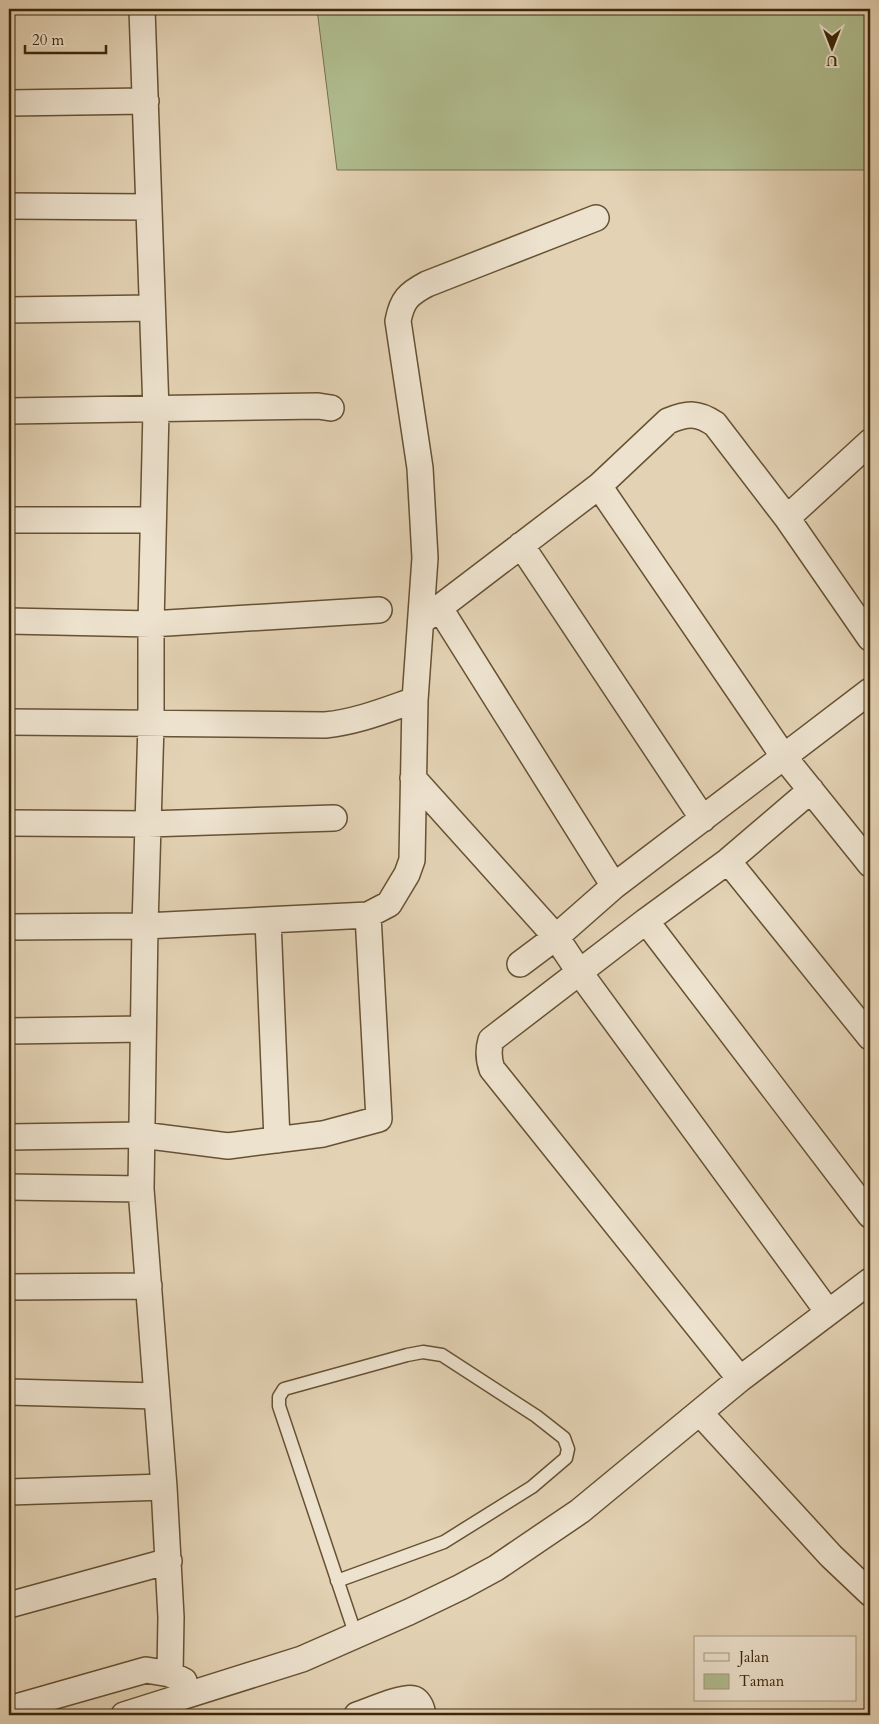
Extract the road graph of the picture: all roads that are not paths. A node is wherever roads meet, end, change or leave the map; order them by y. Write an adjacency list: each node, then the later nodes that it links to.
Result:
1 (142, 9): 2 (street)
2 (146, 101): 3 (street); 5 (street)
3 (9, 103)
4 (9, 206): 5 (street)
5 (149, 208): 7 (street)
6 (596, 218): 19 (street)
7 (152, 308): 8 (street); 10 (street)
8 (9, 310)
9 (331, 408): 10 (street)
10 (156, 410): 11 (street); 16 (street)
11 (9, 411)
12 (870, 442): 14 (street)
13 (599, 486): 14 (street); 17 (street); 27 (street)
14 (787, 518): 22 (street)
15 (9, 520): 16 (street)
16 (153, 520): 21 (street)
17 (521, 545): 19 (street); 31 (street)
18 (379, 610): 21 (street)
19 (430, 614): 24 (street); 36 (street)
20 (9, 621): 21 (street)
21 (151, 624): 26 (street)
22 (870, 638)
23 (870, 691): 27 (street)
24 (415, 700): 26 (street); 28 (street)
25 (9, 722): 26 (street)
26 (151, 724): 33 (street)
27 (784, 757): 29 (street); 31 (street)
28 (413, 778): 37 (street); 42 (street)
29 (811, 790): 34 (street); 35 (street)
30 (334, 818): 33 (street)
31 (703, 819): 36 (street)
32 (9, 824): 33 (street)
33 (148, 824): 40 (street)
34 (728, 861): 39 (street); 47 (street)
35 (870, 864)
36 (614, 886): 42 (street)
37 (368, 915): 38 (street); 50 (street)
38 (268, 920): 40 (street); 50 (street)
39 (646, 921): 44 (street); 53 (street)
40 (145, 926): 41 (street); 45 (street)
41 (9, 927)
42 (556, 937): 43 (street); 44 (street)
43 (520, 964)
44 (580, 973): 57 (street); 58 (street)
45 (143, 1029): 46 (street); 48 (street)
46 (9, 1031)
47 (870, 1037)
48 (142, 1135): 49 (street); 50 (street); 52 (street)
49 (9, 1136)
50 (277, 1140)
51 (9, 1187): 52 (street)
52 (141, 1189): 56 (street)
53 (870, 1214)
54 (870, 1281): 57 (street)
55 (9, 1286): 56 (street)
56 (149, 1286): 60 (street)
57 (828, 1312): 58 (street)
58 (740, 1379): 61 (street)
59 (9, 1392): 60 (street)
60 (156, 1396): 62 (street)
61 (700, 1413): 66 (street); 68 (street)
62 (164, 1487): 63 (street); 64 (street)
63 (9, 1492)
64 (168, 1561): 67 (street); 69 (street)
65 (337, 1581): 65 (lane); 68 (lane)
66 (870, 1593)
67 (9, 1605)
68 (356, 1636): 70 (street)
69 (170, 1674): 70 (street); 71 (street)
70 (202, 1690): 72 (street)
71 (9, 1709)
72 (124, 1715)
73 (357, 1715): 74 (street)
74 (423, 1715)

